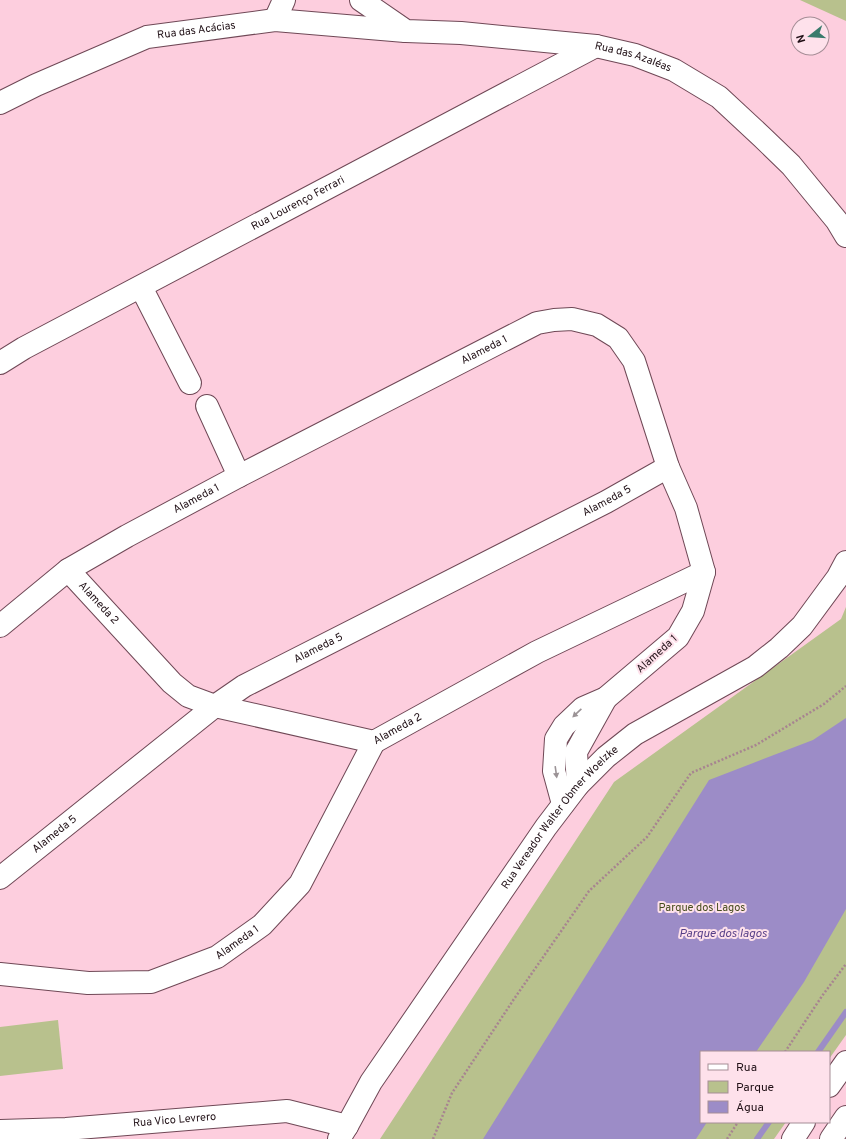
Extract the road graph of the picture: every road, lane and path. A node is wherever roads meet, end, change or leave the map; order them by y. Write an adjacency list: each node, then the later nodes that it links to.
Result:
1 (284, 0): 3 (street)
2 (361, 0): 4 (street)
3 (275, 20): 4 (street, Rua das Acácias); 6 (street, Rua das Acácias)
4 (406, 31): 5 (street, Rua das Azaléas)
5 (596, 46): 7 (street, Rua das Azaléas); 8 (street, Rua Lourenço Ferrari)
6 (0, 102)
7 (843, 227)
8 (141, 287): 9 (street, Rua Lourenço Ferrari); 10 (street)
9 (0, 363)
10 (190, 383)
11 (207, 406): 13 (street)
12 (668, 467): 13 (street, Alameda 1); 16 (street, Alameda 1); 20 (street, Alameda 5)
13 (239, 476): 15 (street, Alameda 1)
14 (846, 562): 22 (street, Rua Vereador Walter Obmer Woelzke)
15 (68, 570): 17 (street, Alameda 1); 20 (street, Alameda 2)
16 (704, 572): 19 (street, Alameda 1); 21 (street, Alameda 2)
17 (0, 626)
18 (846, 686): 36 (path)
19 (606, 698): 22 (street, Alameda 1); 23 (street, Alameda 1, one-way to 23)
20 (215, 706): 21 (street, Alameda 2); 24 (street, Alameda 5)
21 (374, 742): 26 (street, Alameda 1)
22 (578, 785): 23 (street, Rua Vereador Walter Obmer Woelzke)
23 (563, 804): 33 (street, Rua Vereador Walter Obmer Woelzke)
24 (0, 878)
25 (846, 964): 27 (path)
26 (0, 974)
27 (786, 1051)
28 (846, 1062): 29 (street)
29 (830, 1085)
30 (846, 1117): 39 (street)
31 (737, 1123): 37 (path)
32 (803, 1123): 38 (street)
33 (343, 1132): 35 (street, Rua Vico Levrero)
34 (3, 1133): 35 (street, Rua Vico Levrero)
35 (64, 1134)
36 (433, 1139)
37 (727, 1139)
38 (793, 1139)
39 (831, 1139)

